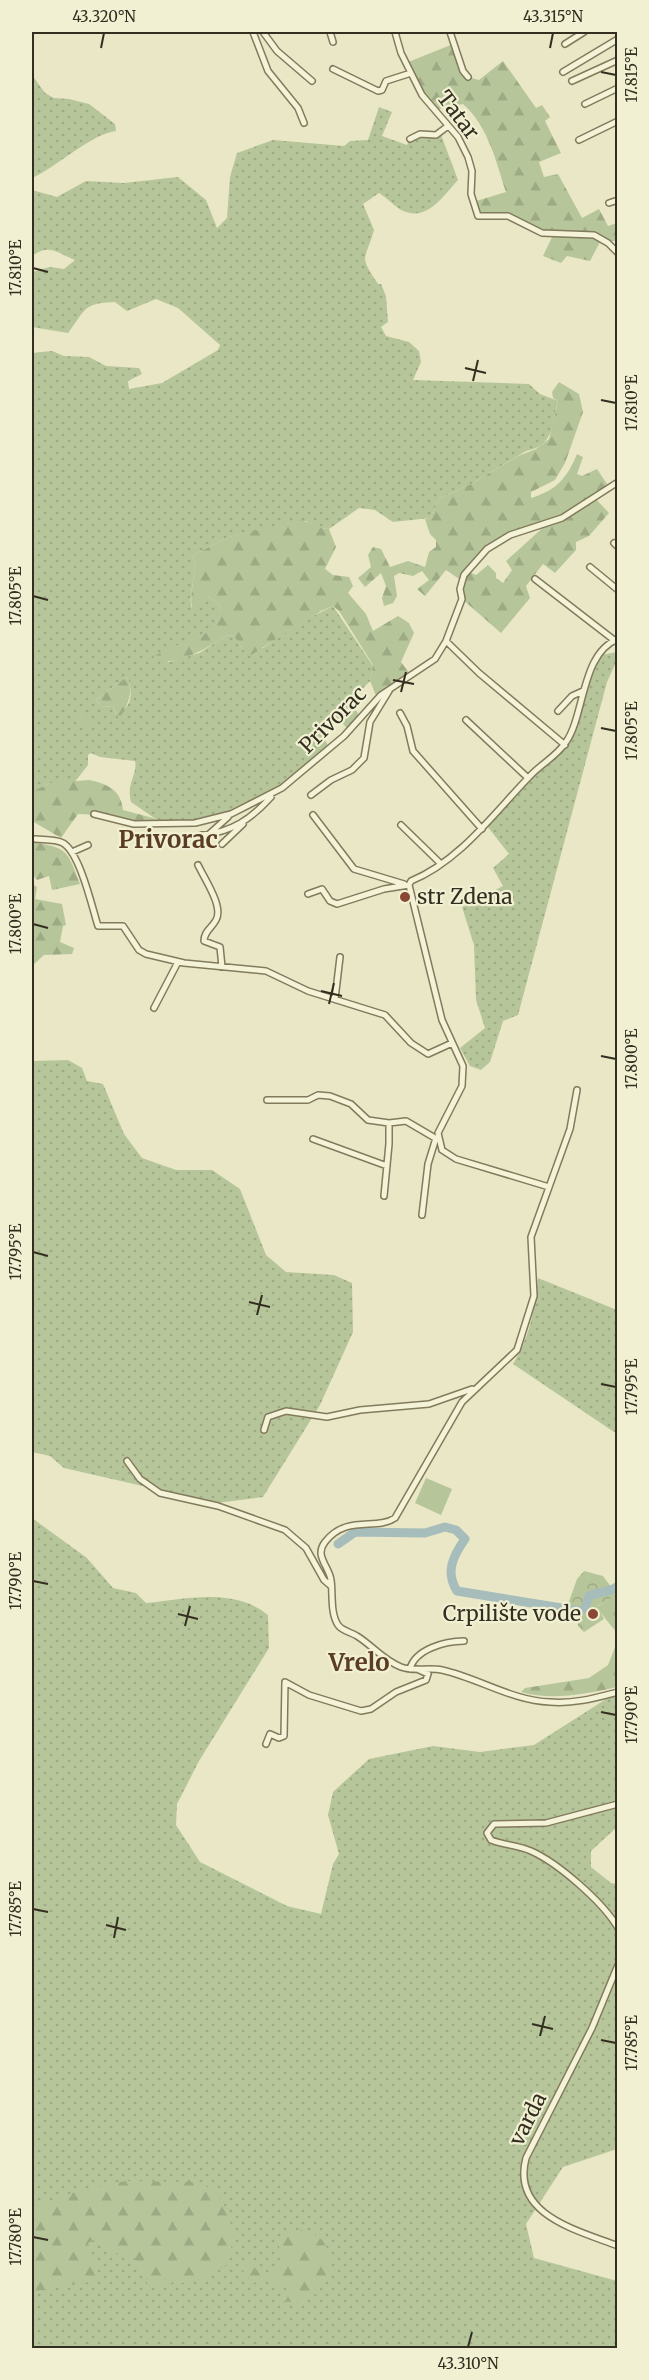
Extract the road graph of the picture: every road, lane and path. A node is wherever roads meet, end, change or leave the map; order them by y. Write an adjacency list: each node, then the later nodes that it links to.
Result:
1 (253, 32): 20 (street)
2 (263, 32): 15 (street)
3 (330, 32): 8 (street)
4 (395, 32): 13 (street, Tatar)
5 (450, 32): 14 (street)
6 (584, 32): 9 (street)
7 (618, 39): 12 (street)
8 (333, 42)
9 (564, 44)
10 (618, 60): 16 (street)
11 (333, 69): 13 (street)
12 (563, 72)
13 (411, 73): 21 (street, Tatar)
14 (468, 77)
15 (312, 81)
16 (572, 81)
17 (618, 88): 18 (street)
18 (585, 104)
19 (618, 121): 23 (street)
20 (304, 123)
21 (448, 126): 22 (street); 26 (street, Tatar)
22 (410, 139)
23 (579, 140)
24 (618, 200): 25 (street)
25 (609, 203)
26 (618, 253)
27 (618, 482): 31 (street, Privorac)
28 (590, 567): 30 (street)
29 (536, 579): 32 (street)
30 (618, 590)
31 (446, 640): 33 (street, Privorac); 38 (street)
32 (616, 640): 34 (street)
33 (391, 687): 40 (street, Privorac); 41 (street)
34 (583, 691): 35 (street); 38 (street)
35 (558, 711)
36 (400, 713): 47 (street)
37 (466, 720): 39 (street)
38 (565, 745): 39 (street)
39 (528, 778): 47 (street)
40 (274, 794): 43 (street, Privorac); 45 (street)
41 (311, 795)
42 (94, 814): 43 (street, Privorac)
43 (231, 814): 45 (street)
44 (313, 815): 54 (street)
45 (244, 823): 49 (street)
46 (401, 825): 52 (street)
47 (482, 829): 52 (street)
48 (35, 839): 51 (street)
49 (222, 844)
50 (88, 845): 51 (street)
51 (72, 852): 57 (street)
52 (441, 864): 54 (street)
53 (198, 865): 58 (street)
54 (409, 885): 55 (street); 61 (street)
55 (308, 894)
56 (340, 957): 59 (street)
57 (178, 962): 58 (street); 60 (street)
58 (222, 967): 59 (street)
59 (335, 999): 61 (street)
60 (154, 1008)
61 (452, 1043): 66 (street)
62 (577, 1090): 68 (street)
63 (267, 1100): 64 (street)
64 (389, 1124): 66 (street); 67 (street)
65 (313, 1138): 67 (street)
66 (437, 1138): 68 (street); 70 (street)
67 (387, 1166): 69 (street)
68 (549, 1187): 71 (street)
69 (384, 1196)
70 (422, 1215)
71 (477, 1387): 72 (street); 74 (street)
72 (264, 1430)
73 (127, 1461): 74 (street)
74 (332, 1586): 76 (street)
75 (464, 1641): 76 (street)
76 (410, 1669): 77 (street)
77 (417, 1669): 78 (street); 79 (street)
78 (618, 1692)
79 (267, 1744)
80 (618, 1804): 81 (street)
81 (618, 1928)
82 (618, 1965): 83 (street, varda)
83 (618, 2246)

